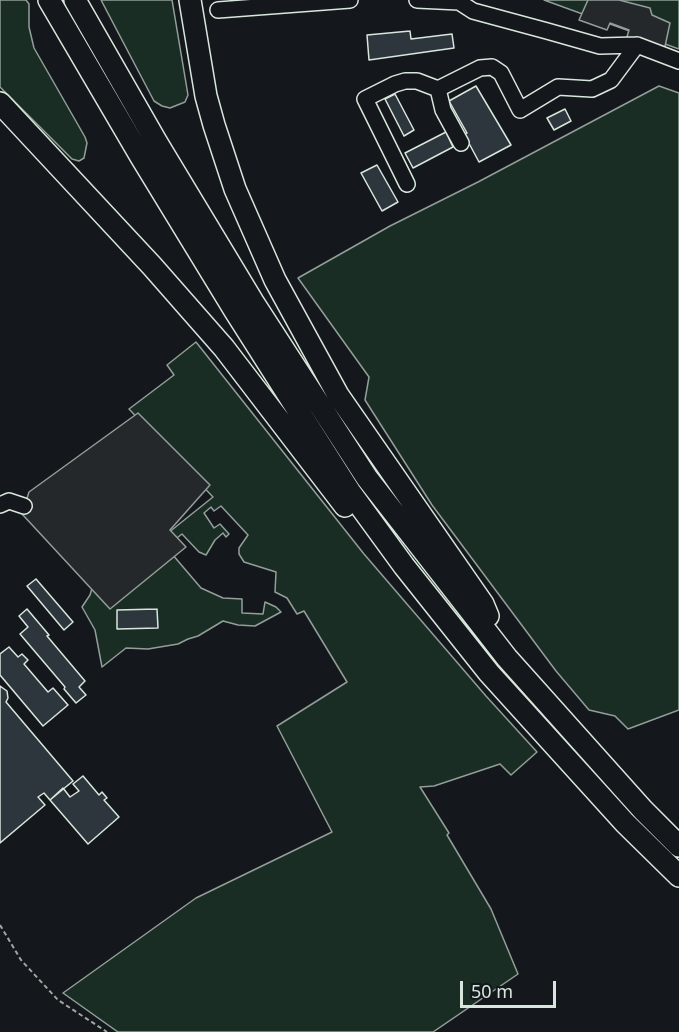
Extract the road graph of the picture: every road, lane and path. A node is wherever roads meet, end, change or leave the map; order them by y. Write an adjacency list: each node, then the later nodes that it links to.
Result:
1 (49, 0): 16 (highway)
2 (75, 0): 17 (highway)
3 (190, 0): 17 (highway)
4 (350, 0): 7 (street)
5 (417, 0): 6 (street)
6 (457, 1): 8 (street)
7 (218, 10)
8 (637, 45): 9 (street); 10 (street)
9 (679, 61)
10 (438, 89): 12 (street); 13 (street)
11 (0, 103): 16 (highway)
12 (461, 142)
13 (406, 184)
14 (0, 505): 15 (street)
15 (24, 506)
16 (404, 566): 19 (highway)
17 (507, 658): 18 (highway)
18 (679, 846)
19 (679, 876)
20 (0, 925): 21 (path)
21 (107, 1032)

